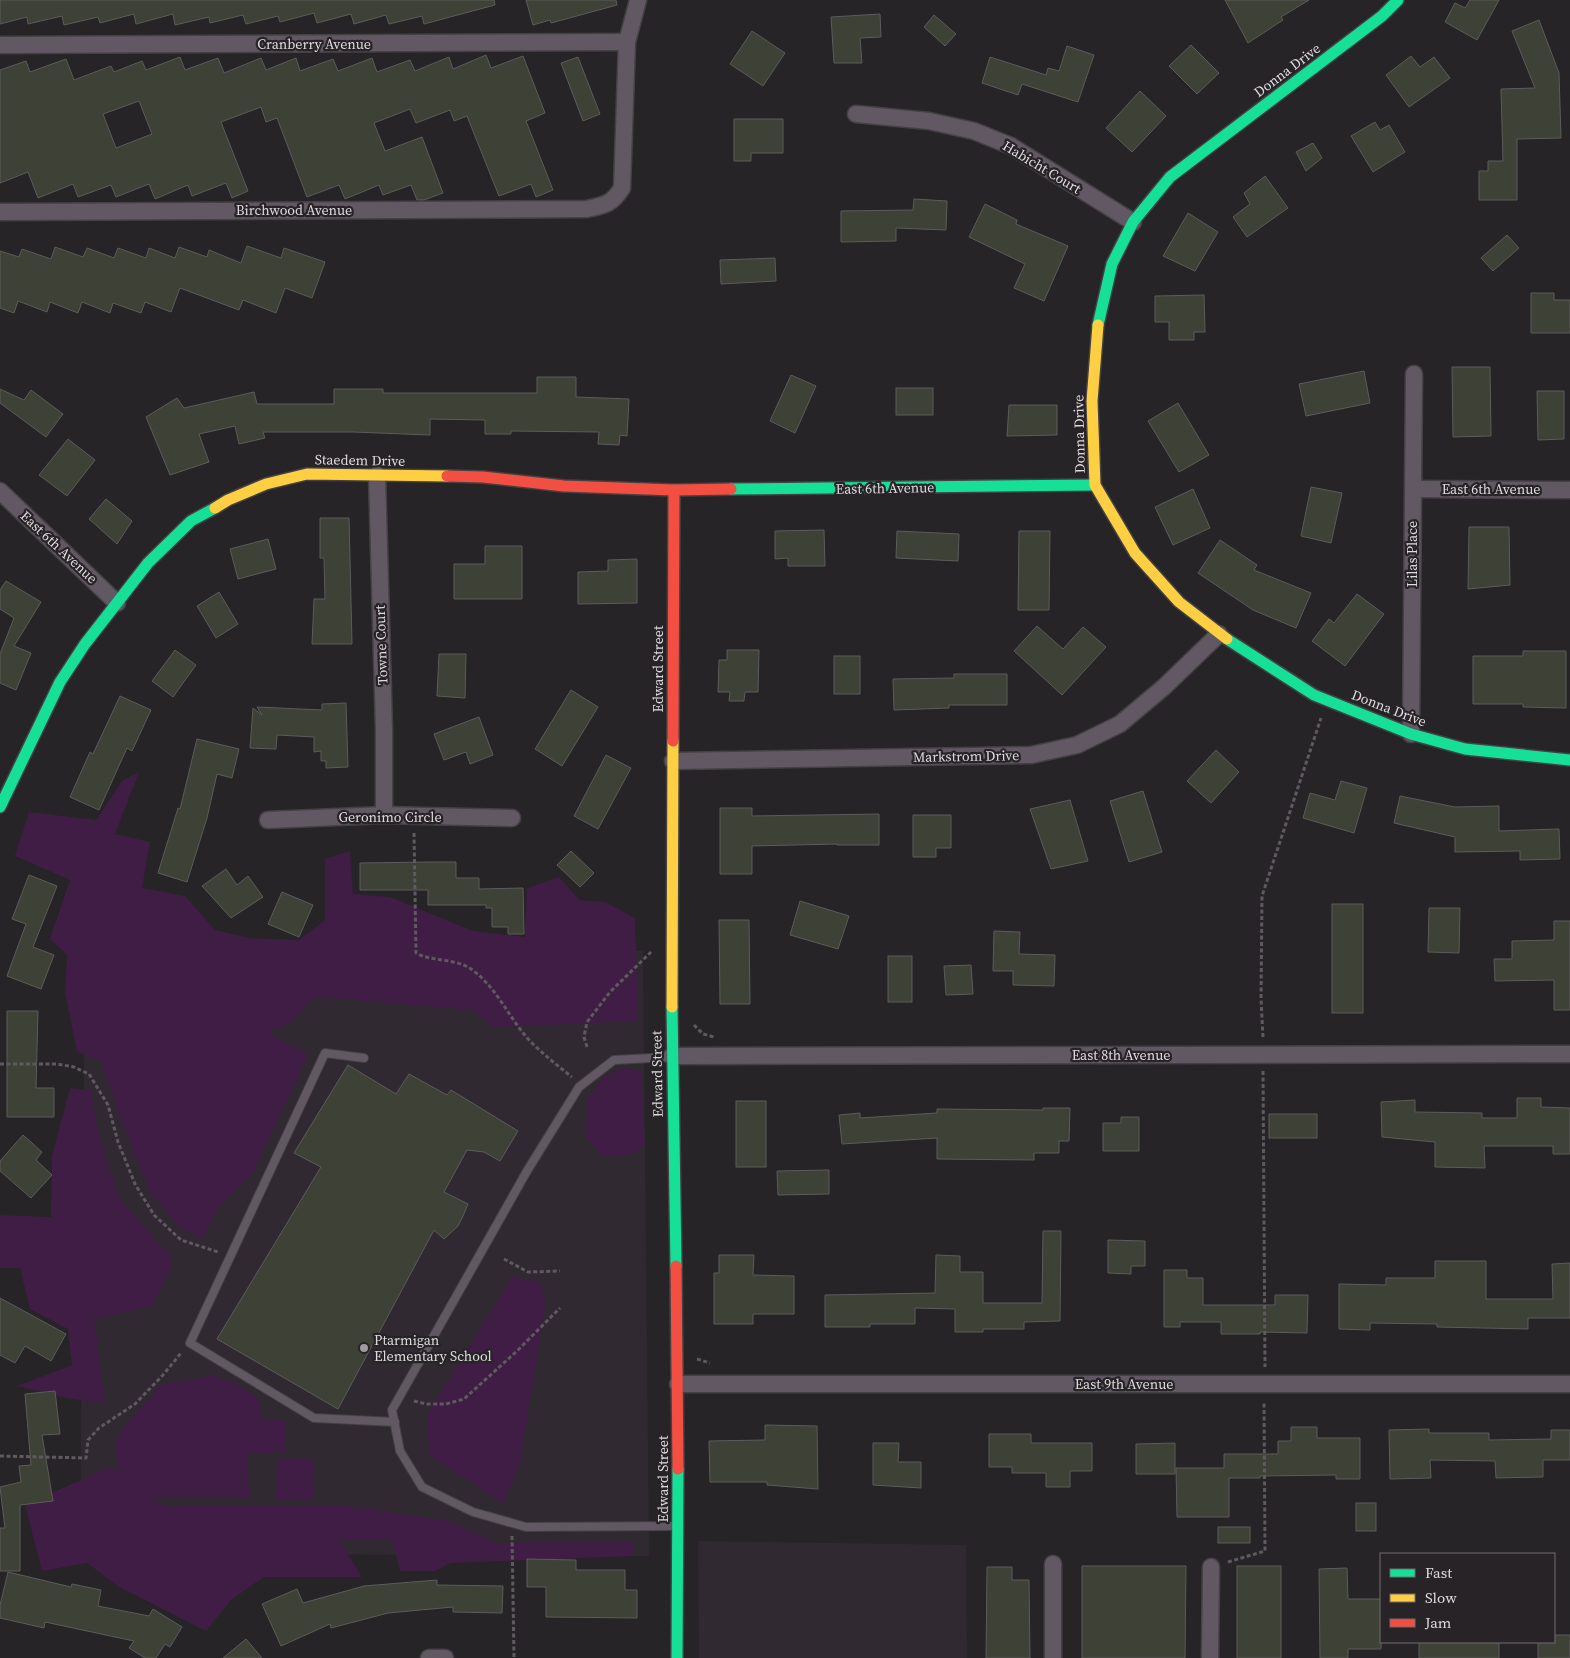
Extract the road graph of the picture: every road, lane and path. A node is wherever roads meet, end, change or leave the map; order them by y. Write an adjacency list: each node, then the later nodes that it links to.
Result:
1 (638, 0): 3 (street, Birchwood Avenue)
2 (1398, 0): 7 (street, Donna Drive)
3 (627, 42): 4 (street, Cranberry Avenue); 6 (street, Birchwood Avenue)
4 (0, 45)
5 (856, 114): 7 (street, Habicht Court)
6 (0, 212)
7 (1133, 222): 10 (street, Donna Drive)
8 (1414, 374): 11 (street, Lilas Place)
9 (377, 475): 12 (street, Staedem Drive); 15 (street, Staedem Drive); 22 (street, Towne Court)
10 (1096, 485): 12 (street, East 6th Avenue); 16 (street, Donna Drive)
11 (1413, 489): 13 (street, East 6th Avenue); 18 (street, Lilas Place)
12 (674, 490): 20 (street, Edward Street)
13 (1570, 490)
14 (0, 491): 15 (street, East 6th Avenue)
15 (117, 603): 21 (street, Staedem Drive)
16 (1219, 634): 17 (street, Donna Drive); 20 (street, Markstrom Drive)
17 (1332, 702): 18 (street, Donna Drive); 31 (path)
18 (1411, 734): 19 (street, Donna Drive)
19 (1570, 760)
20 (673, 761): 32 (street, Edward Street)
21 (0, 807)
22 (384, 815): 23 (street, Geronimo Circle); 25 (street, Geronimo Circle)
23 (414, 816): 24 (street, Geronimo Circle); 35 (path)
24 (512, 818)
25 (268, 820)
26 (654, 949): 29 (path)
27 (692, 1018): 28 (path)
28 (718, 1038)
29 (587, 1047)
30 (1570, 1054): 31 (street, East 8th Avenue)
31 (1264, 1055): 32 (street, East 8th Avenue); 42 (path)
32 (672, 1056): 35 (lane); 41 (street, Edward Street)
33 (364, 1058): 36 (lane)
34 (0, 1064): 36 (path)
35 (582, 1085): 45 (lane)
36 (230, 1256): 40 (lane)
37 (504, 1259): 38 (path)
38 (560, 1271)
39 (560, 1308): 44 (path)
40 (190, 1343): 45 (lane); 46 (path)
41 (678, 1384): 42 (street, East 9th Avenue); 48 (street, Edward Street)
42 (1265, 1384): 43 (street, East 9th Avenue); 50 (path)
43 (1570, 1384)
44 (414, 1401)
45 (395, 1422): 47 (lane)
46 (0, 1456)
47 (512, 1523): 48 (lane); 53 (path)
48 (678, 1526): 54 (street, Edward Street)
49 (1053, 1564): 55 (street)
50 (1211, 1567): 56 (street)
51 (428, 1658): 52 (street)
52 (445, 1658)
53 (514, 1658)
54 (677, 1658)
55 (1053, 1658)
56 (1210, 1658)

